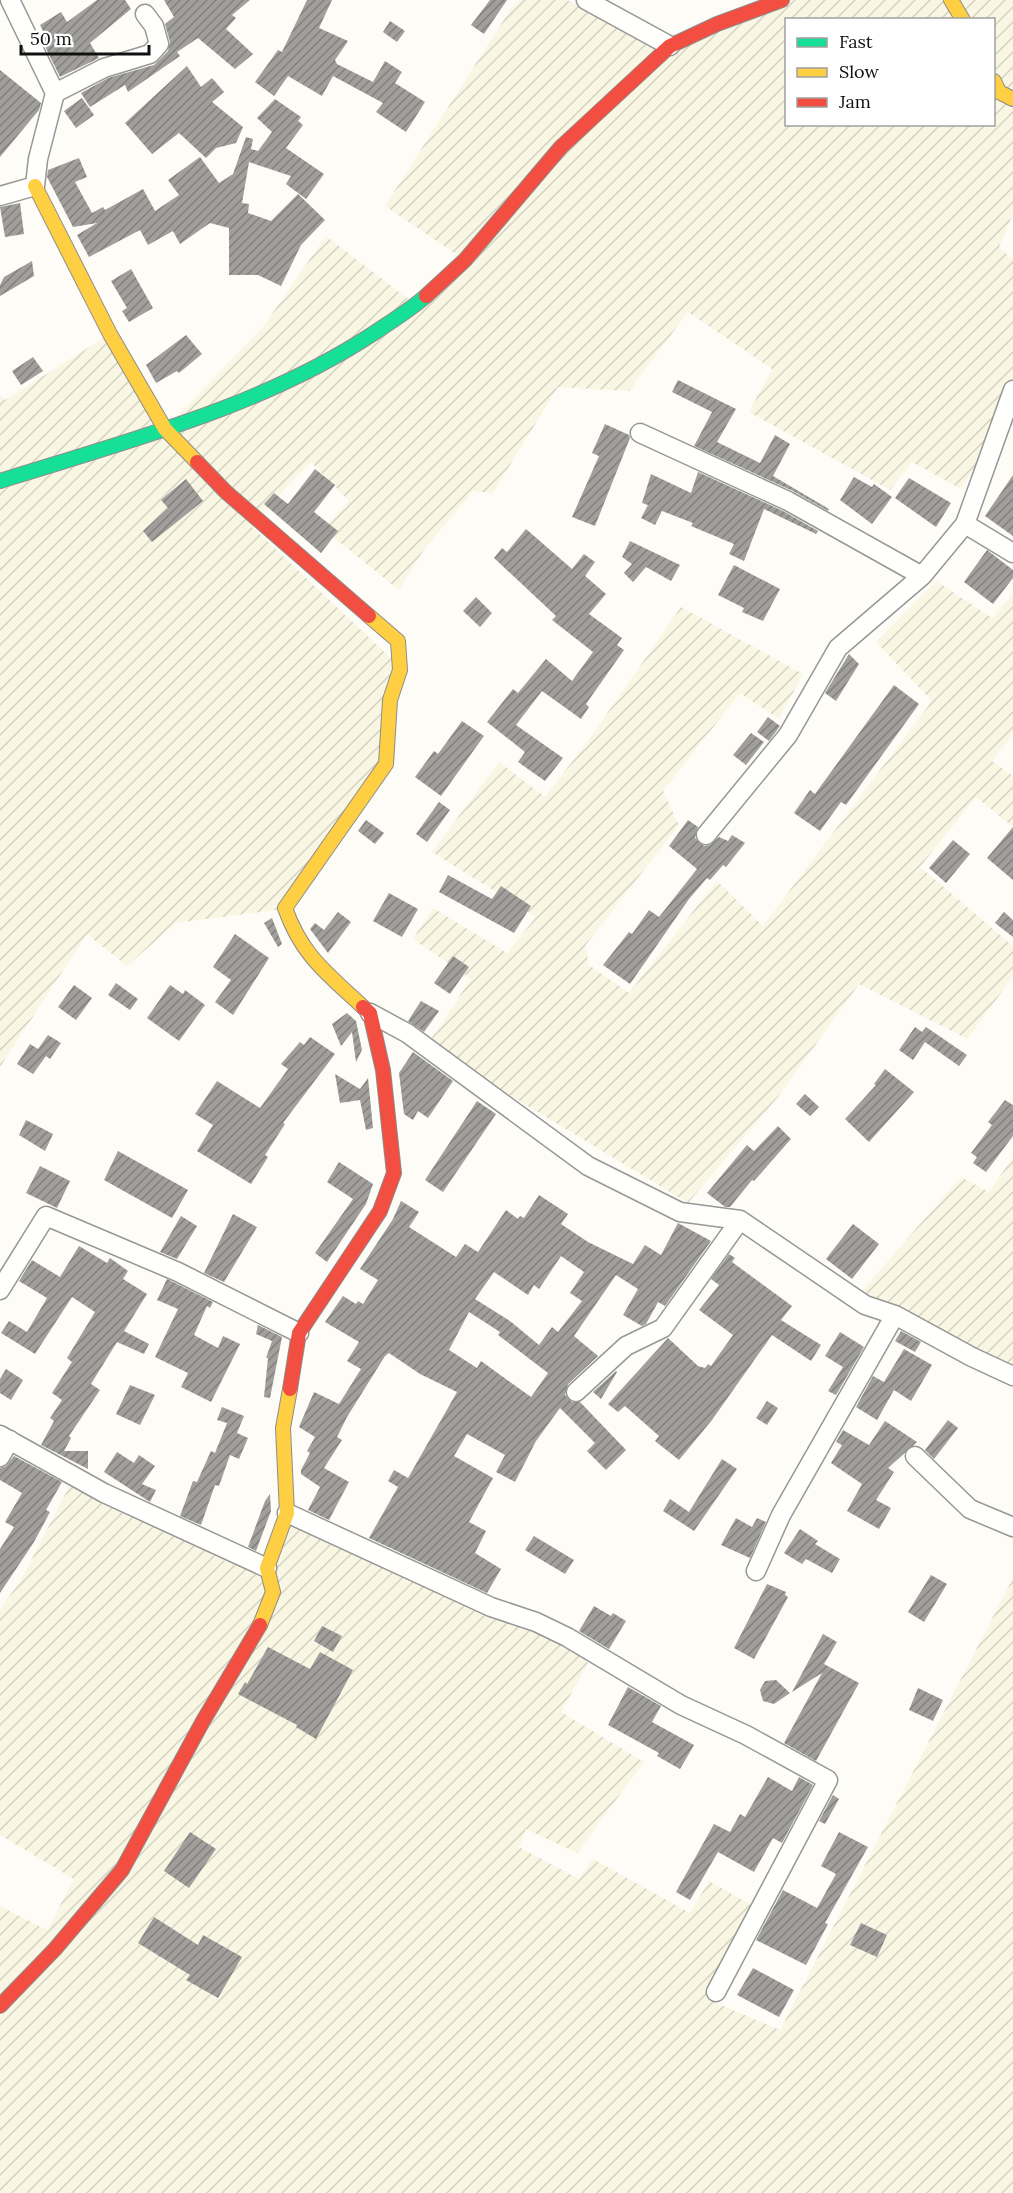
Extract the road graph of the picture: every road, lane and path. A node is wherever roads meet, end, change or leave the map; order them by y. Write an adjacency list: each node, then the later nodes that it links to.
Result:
1 (10, 0): 9 (street)
2 (586, 0): 7 (street)
3 (782, 0): 7 (street)
4 (951, 0): 6 (street)
5 (145, 14): 9 (street)
6 (962, 18)
7 (670, 46): 14 (street)
8 (995, 85): 10 (street)
9 (55, 93): 11 (street)
10 (1013, 99)
11 (35, 186): 12 (street); 14 (street)
12 (0, 196)
13 (1013, 390): 17 (street)
14 (165, 429): 16 (street); 21 (street)
15 (640, 433): 19 (street)
16 (0, 482)
17 (965, 525): 18 (street); 19 (street)
18 (1013, 553)
19 (922, 576): 20 (street)
20 (706, 835)
21 (370, 1013): 22 (street); 25 (street)
22 (740, 1220): 24 (street); 27 (street)
23 (0, 1290): 25 (street)
24 (895, 1315): 26 (street); 34 (street)
25 (299, 1333): 31 (street)
26 (1013, 1376)
27 (576, 1392)
28 (5, 1438): 30 (street); 33 (street)
29 (915, 1456): 32 (street)
30 (0, 1457)
31 (287, 1514): 33 (street); 35 (street)
32 (1013, 1527)
33 (267, 1568): 36 (street)
34 (756, 1571)
35 (716, 1992)
36 (0, 2006)

